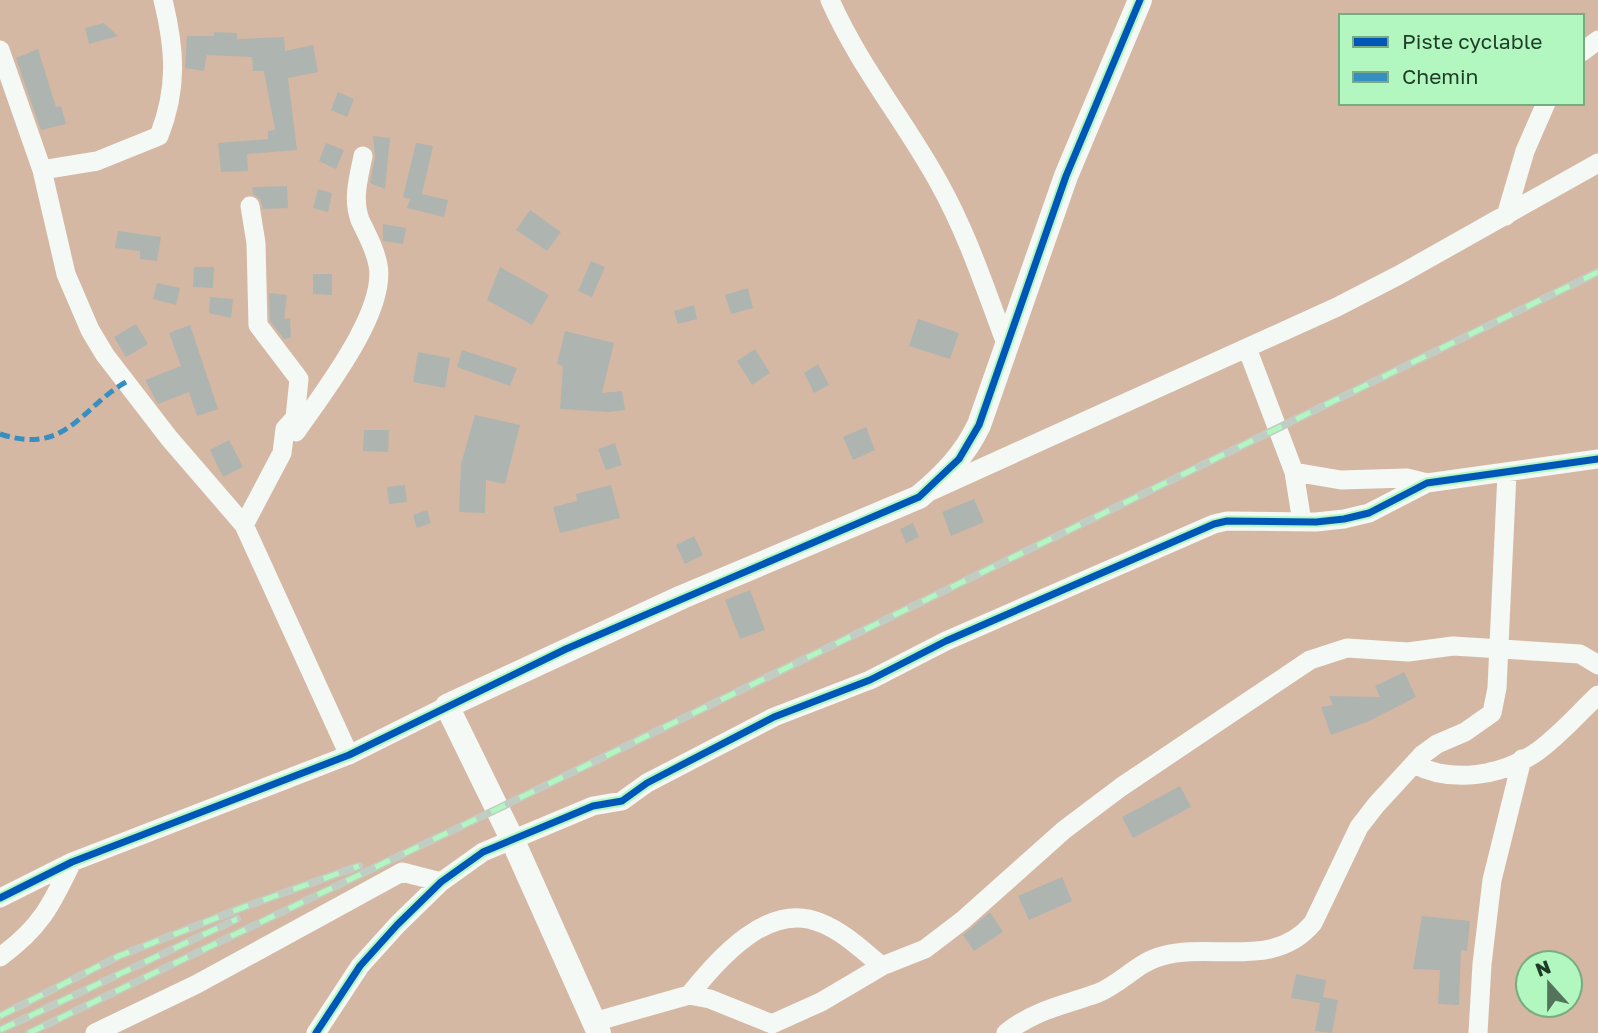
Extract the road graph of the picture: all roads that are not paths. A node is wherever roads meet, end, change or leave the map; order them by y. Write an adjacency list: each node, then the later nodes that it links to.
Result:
1 (163, 0): 8 (street)
2 (830, 0): 11 (street)
3 (1140, 0): 11 (street)
4 (0, 50): 8 (street)
5 (1545, 105): 10 (street)
6 (363, 156): 13 (street)
7 (1598, 163): 10 (street)
8 (42, 170): 20 (street)
9 (250, 206): 13 (street)
10 (1506, 216): 12 (street)
11 (1005, 341): 18 (street)
12 (1247, 348): 15 (street); 18 (street)
13 (282, 453): 20 (street)
14 (1598, 459): 16 (street)
15 (1294, 472): 17 (street); 19 (street)
16 (1507, 473): 17 (street); 21 (street)
17 (1427, 483): 19 (street)
18 (919, 497): 24 (street)
19 (1302, 523): 28 (street)
20 (244, 525): 25 (street)
21 (1499, 648): 22 (street); 27 (street); 33 (street)
22 (1598, 665)
23 (1598, 695): 26 (street)
24 (447, 706): 25 (street); 28 (street)
25 (349, 755): 29 (street)
26 (1522, 759): 27 (street); 37 (street)
27 (1414, 764): 41 (street)
28 (513, 841): 30 (street); 36 (street)
29 (72, 862): 31 (street); 32 (street)
30 (441, 882): 38 (street); 39 (street)
31 (0, 898)
32 (0, 957)
33 (882, 966): 34 (street); 35 (street)
34 (689, 995): 35 (street); 36 (street)
35 (772, 1024): 40 (street)
36 (597, 1028)
37 (1484, 1032)
38 (95, 1033)
39 (316, 1033)
40 (794, 1033)
41 (1006, 1033)

